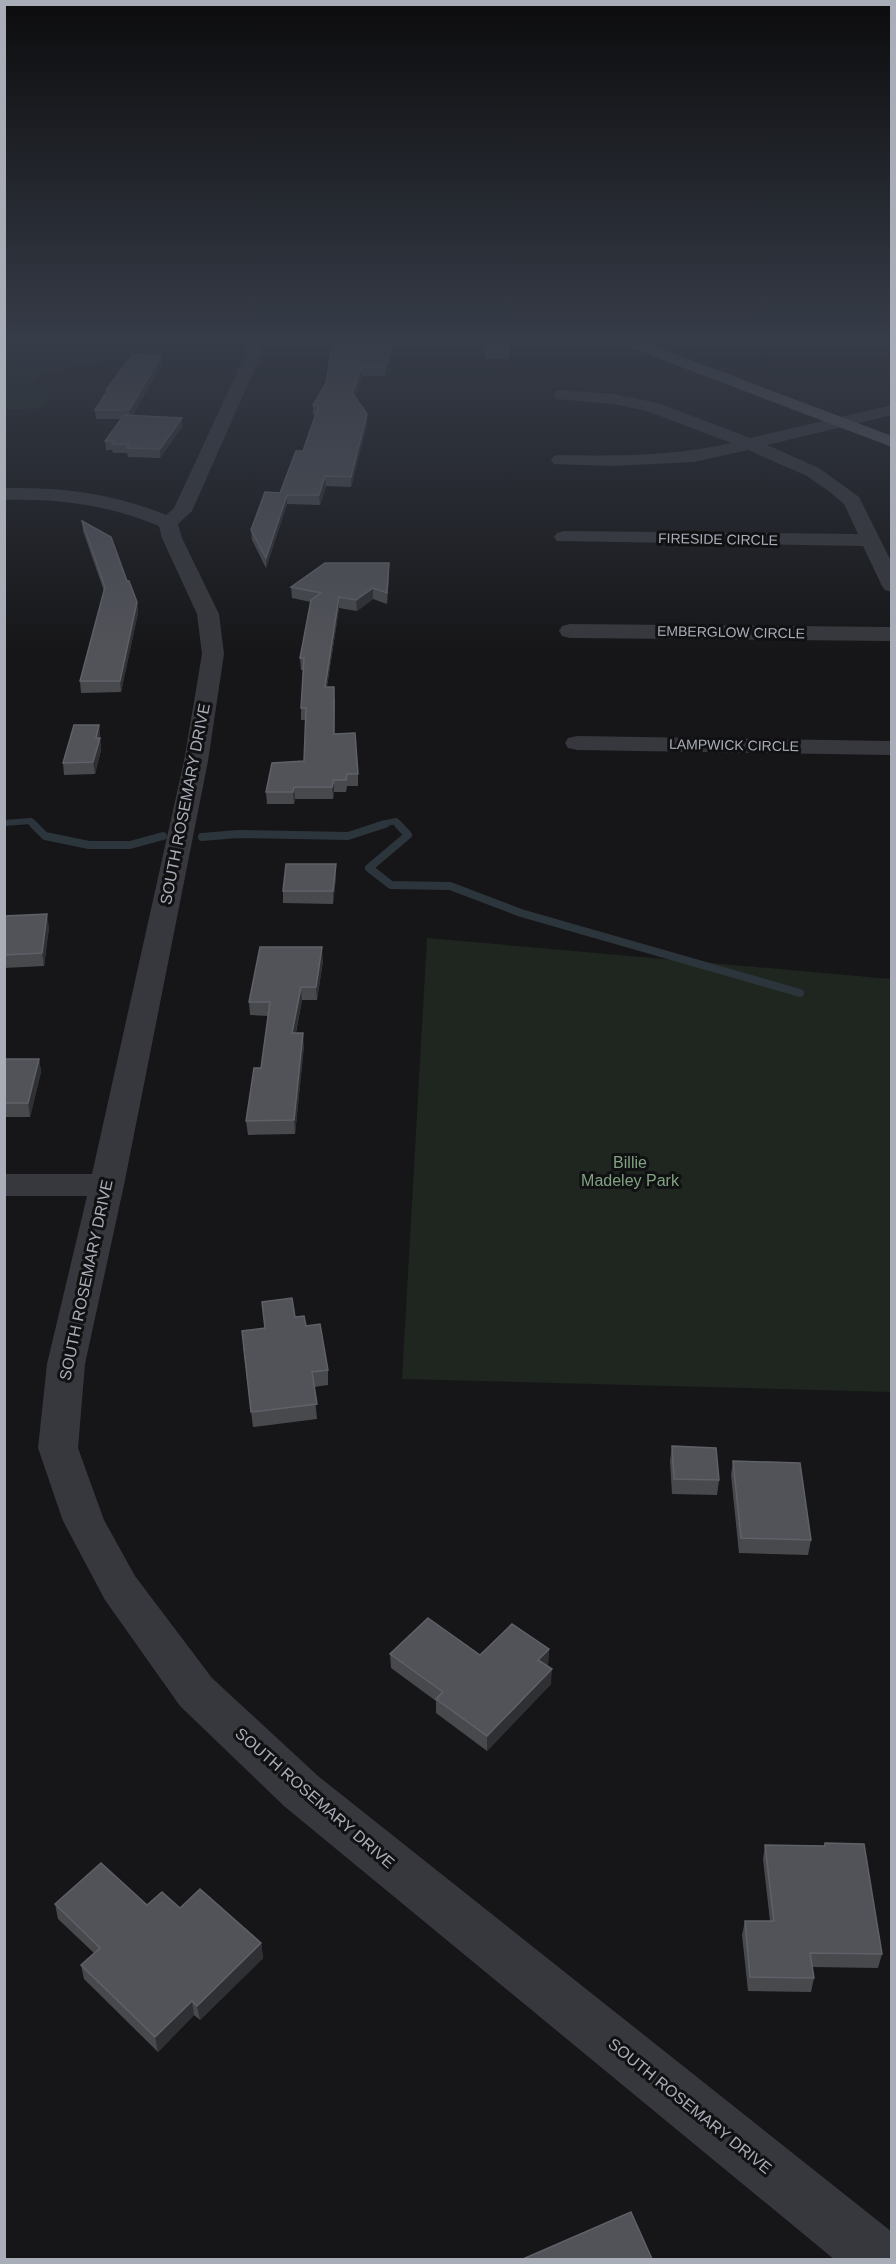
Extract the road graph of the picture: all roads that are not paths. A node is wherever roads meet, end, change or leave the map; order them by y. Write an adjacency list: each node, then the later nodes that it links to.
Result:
1 (213, 443): 7 (street)
2 (746, 443): 4 (street)
3 (761, 443): 4 (street)
4 (752, 445): 5 (street); 9 (street)
5 (560, 460)
6 (4, 494): 7 (street)
7 (168, 523): 16 (street, SOUTH ROSEMARY DRIVE)
8 (564, 537): 9 (street, FIRESIDE CIRCLE)
9 (871, 540): 10 (street)
10 (891, 585)
11 (570, 631): 12 (street, EMBERGLOW CIRCLE)
12 (891, 634)
13 (577, 743): 14 (street, LAMPWICK CIRCLE)
14 (891, 748)
15 (4, 1185): 16 (street)
16 (107, 1185): 17 (street, SOUTH ROSEMARY DRIVE)
17 (881, 2259)

